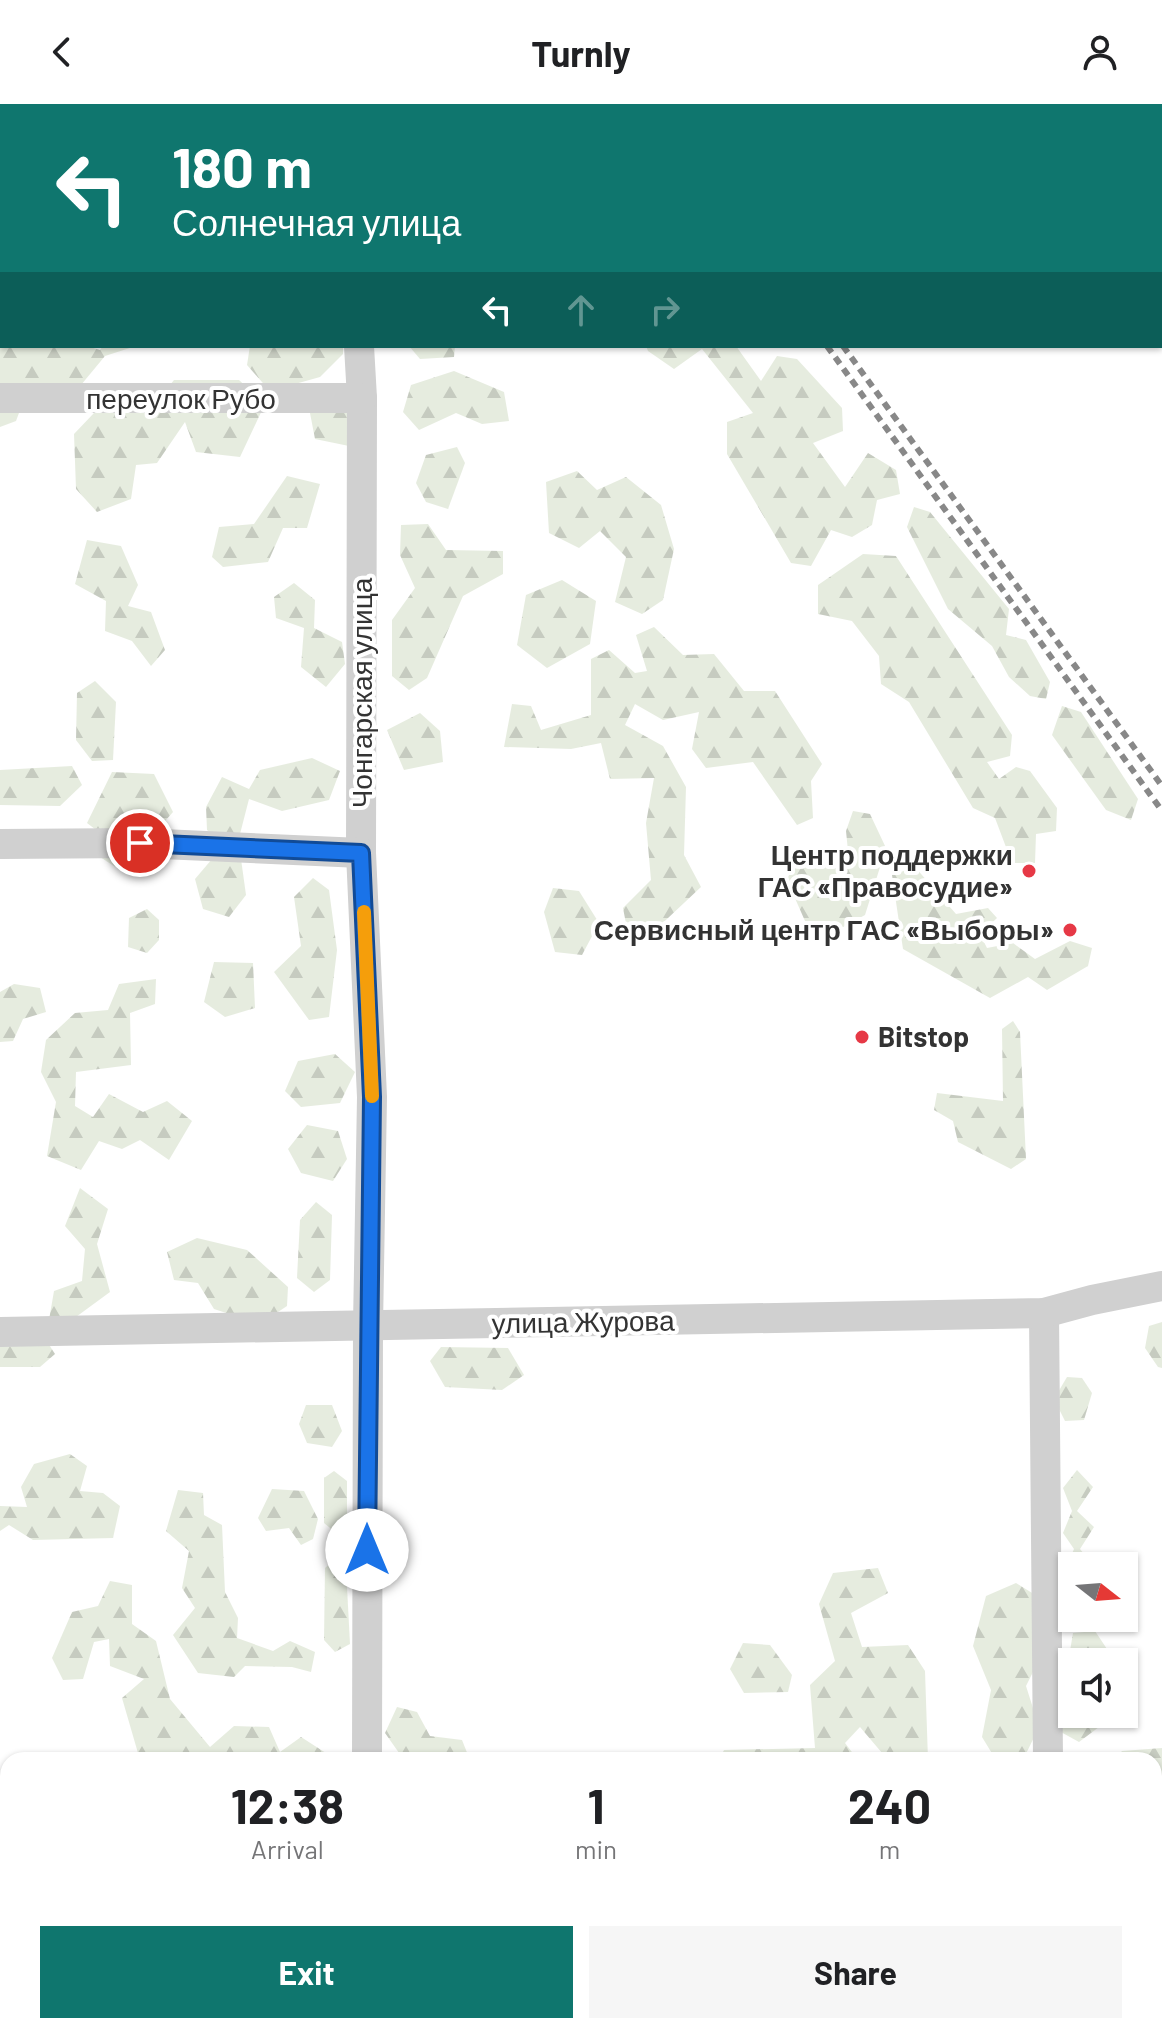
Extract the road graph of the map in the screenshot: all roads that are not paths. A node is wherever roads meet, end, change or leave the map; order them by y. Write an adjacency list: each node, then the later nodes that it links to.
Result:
1 (359, 348): 3 (street, Чонгарская улица)
2 (0, 398): 3 (street, переулок Рубо)
3 (362, 398): 5 (street, Чонгарская улица)
4 (0, 844): 5 (street)
5 (361, 853): 8 (street, Чонгарская улица)
6 (1162, 1286): 7 (street, улица Журова)
7 (1044, 1313): 8 (street, улица Журова); 11 (street)
8 (368, 1326): 9 (street, улица Журова); 10 (street, Чонгарская улица)
9 (0, 1332)
10 (367, 1752)
11 (1048, 1752)

